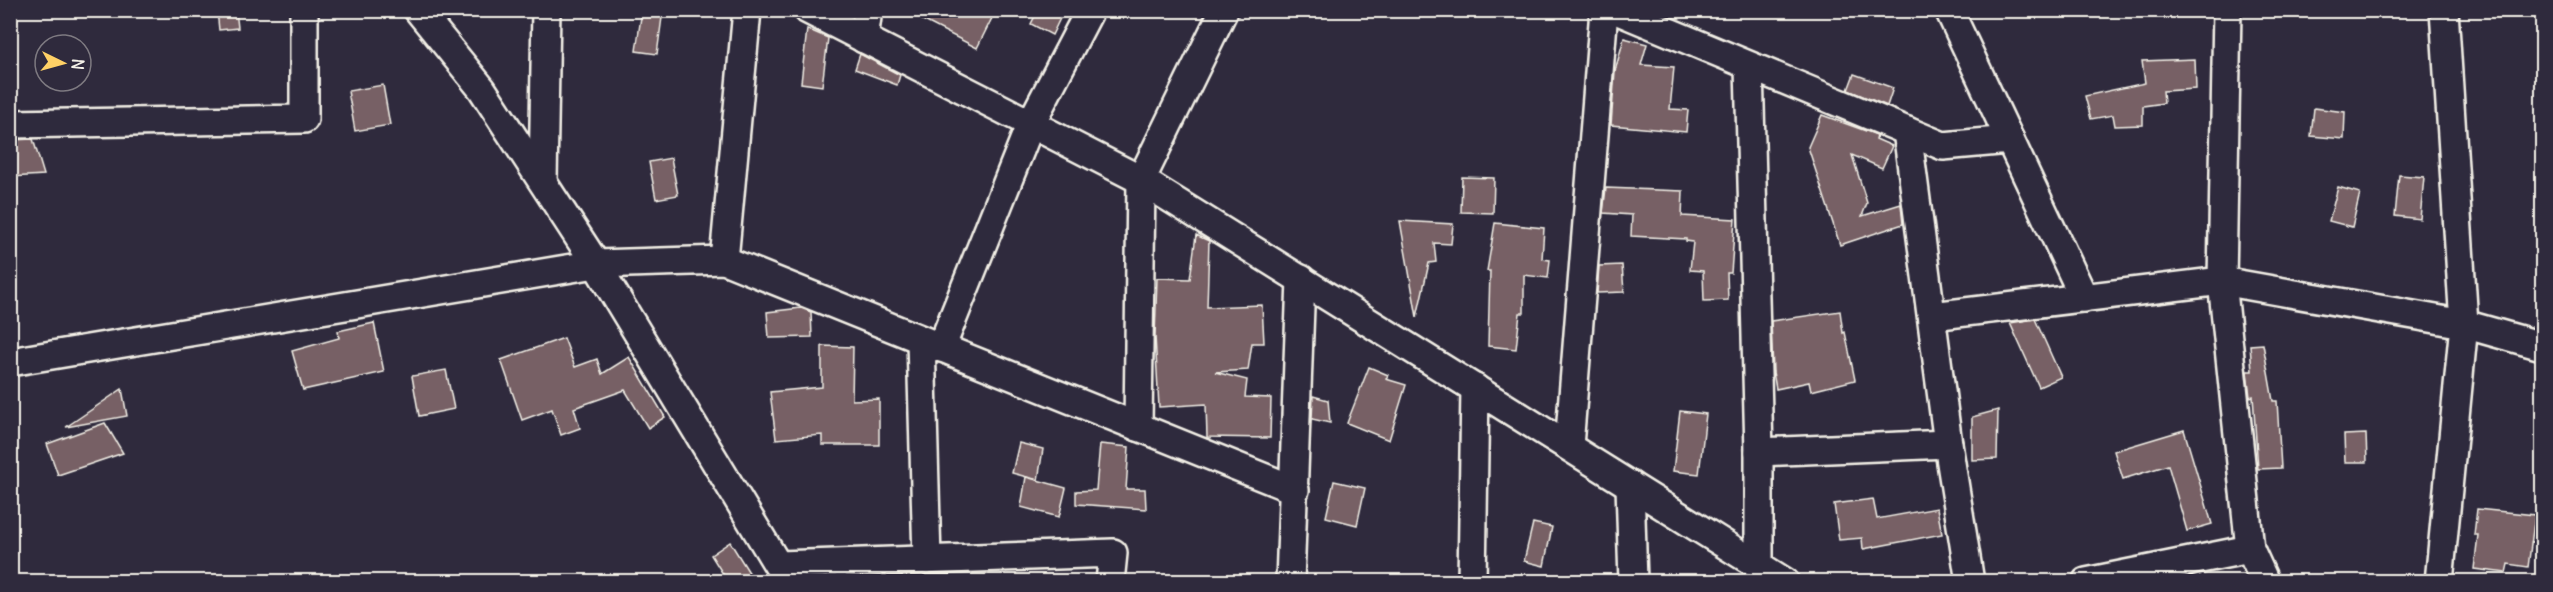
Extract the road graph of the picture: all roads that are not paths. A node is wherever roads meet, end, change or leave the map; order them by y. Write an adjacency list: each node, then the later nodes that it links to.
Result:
1 (304, 10): 17 (street)
2 (418, 10): 21 (street)
3 (546, 10): 21 (street)
4 (747, 10): 22 (street)
5 (808, 10): 14 (street)
6 (868, 10): 14 (street)
7 (1090, 10): 16 (street)
8 (1224, 10): 20 (street)
9 (1604, 10): 35 (street)
10 (1616, 10): 15 (street)
11 (1948, 10): 19 (street)
12 (2227, 10): 25 (street)
13 (2444, 10): 28 (street)
14 (864, 39): 16 (street)
15 (1749, 66): 18 (street); 36 (street)
16 (1030, 123): 20 (street); 29 (street)
17 (10, 124)
18 (1907, 131): 19 (street); 27 (street)
19 (2010, 140): 26 (street)
20 (1141, 180): 24 (street); 33 (street)
21 (543, 182): 23 (street)
22 (724, 260): 23 (street); 29 (street)
23 (596, 264): 31 (street); 42 (street)
24 (1300, 279): 32 (street); 38 (street)
25 (2222, 281): 26 (street); 28 (street); 39 (street)
26 (2084, 298): 27 (street)
27 (1932, 316): 34 (street)
28 (2464, 324): 30 (street); 51 (street)
29 (931, 344): 33 (street); 40 (street)
30 (2542, 346)
31 (10, 362)
32 (1475, 388): 35 (street); 45 (street)
33 (1138, 427): 38 (street)
34 (1948, 444): 36 (street); 48 (street)
35 (1569, 446): 37 (street)
36 (1759, 452): 41 (street)
37 (1630, 485): 41 (street); 46 (street)
38 (1295, 490): 44 (street)
39 (2250, 549): 49 (street); 50 (street)
40 (927, 560): 42 (street); 43 (street)
41 (1759, 565): 47 (street)
42 (784, 573)
43 (1110, 582)
44 (1290, 582)
45 (1472, 582)
46 (1634, 582)
47 (1785, 582)
48 (1970, 582)
49 (2086, 582)
50 (2265, 582)
51 (2439, 582)

